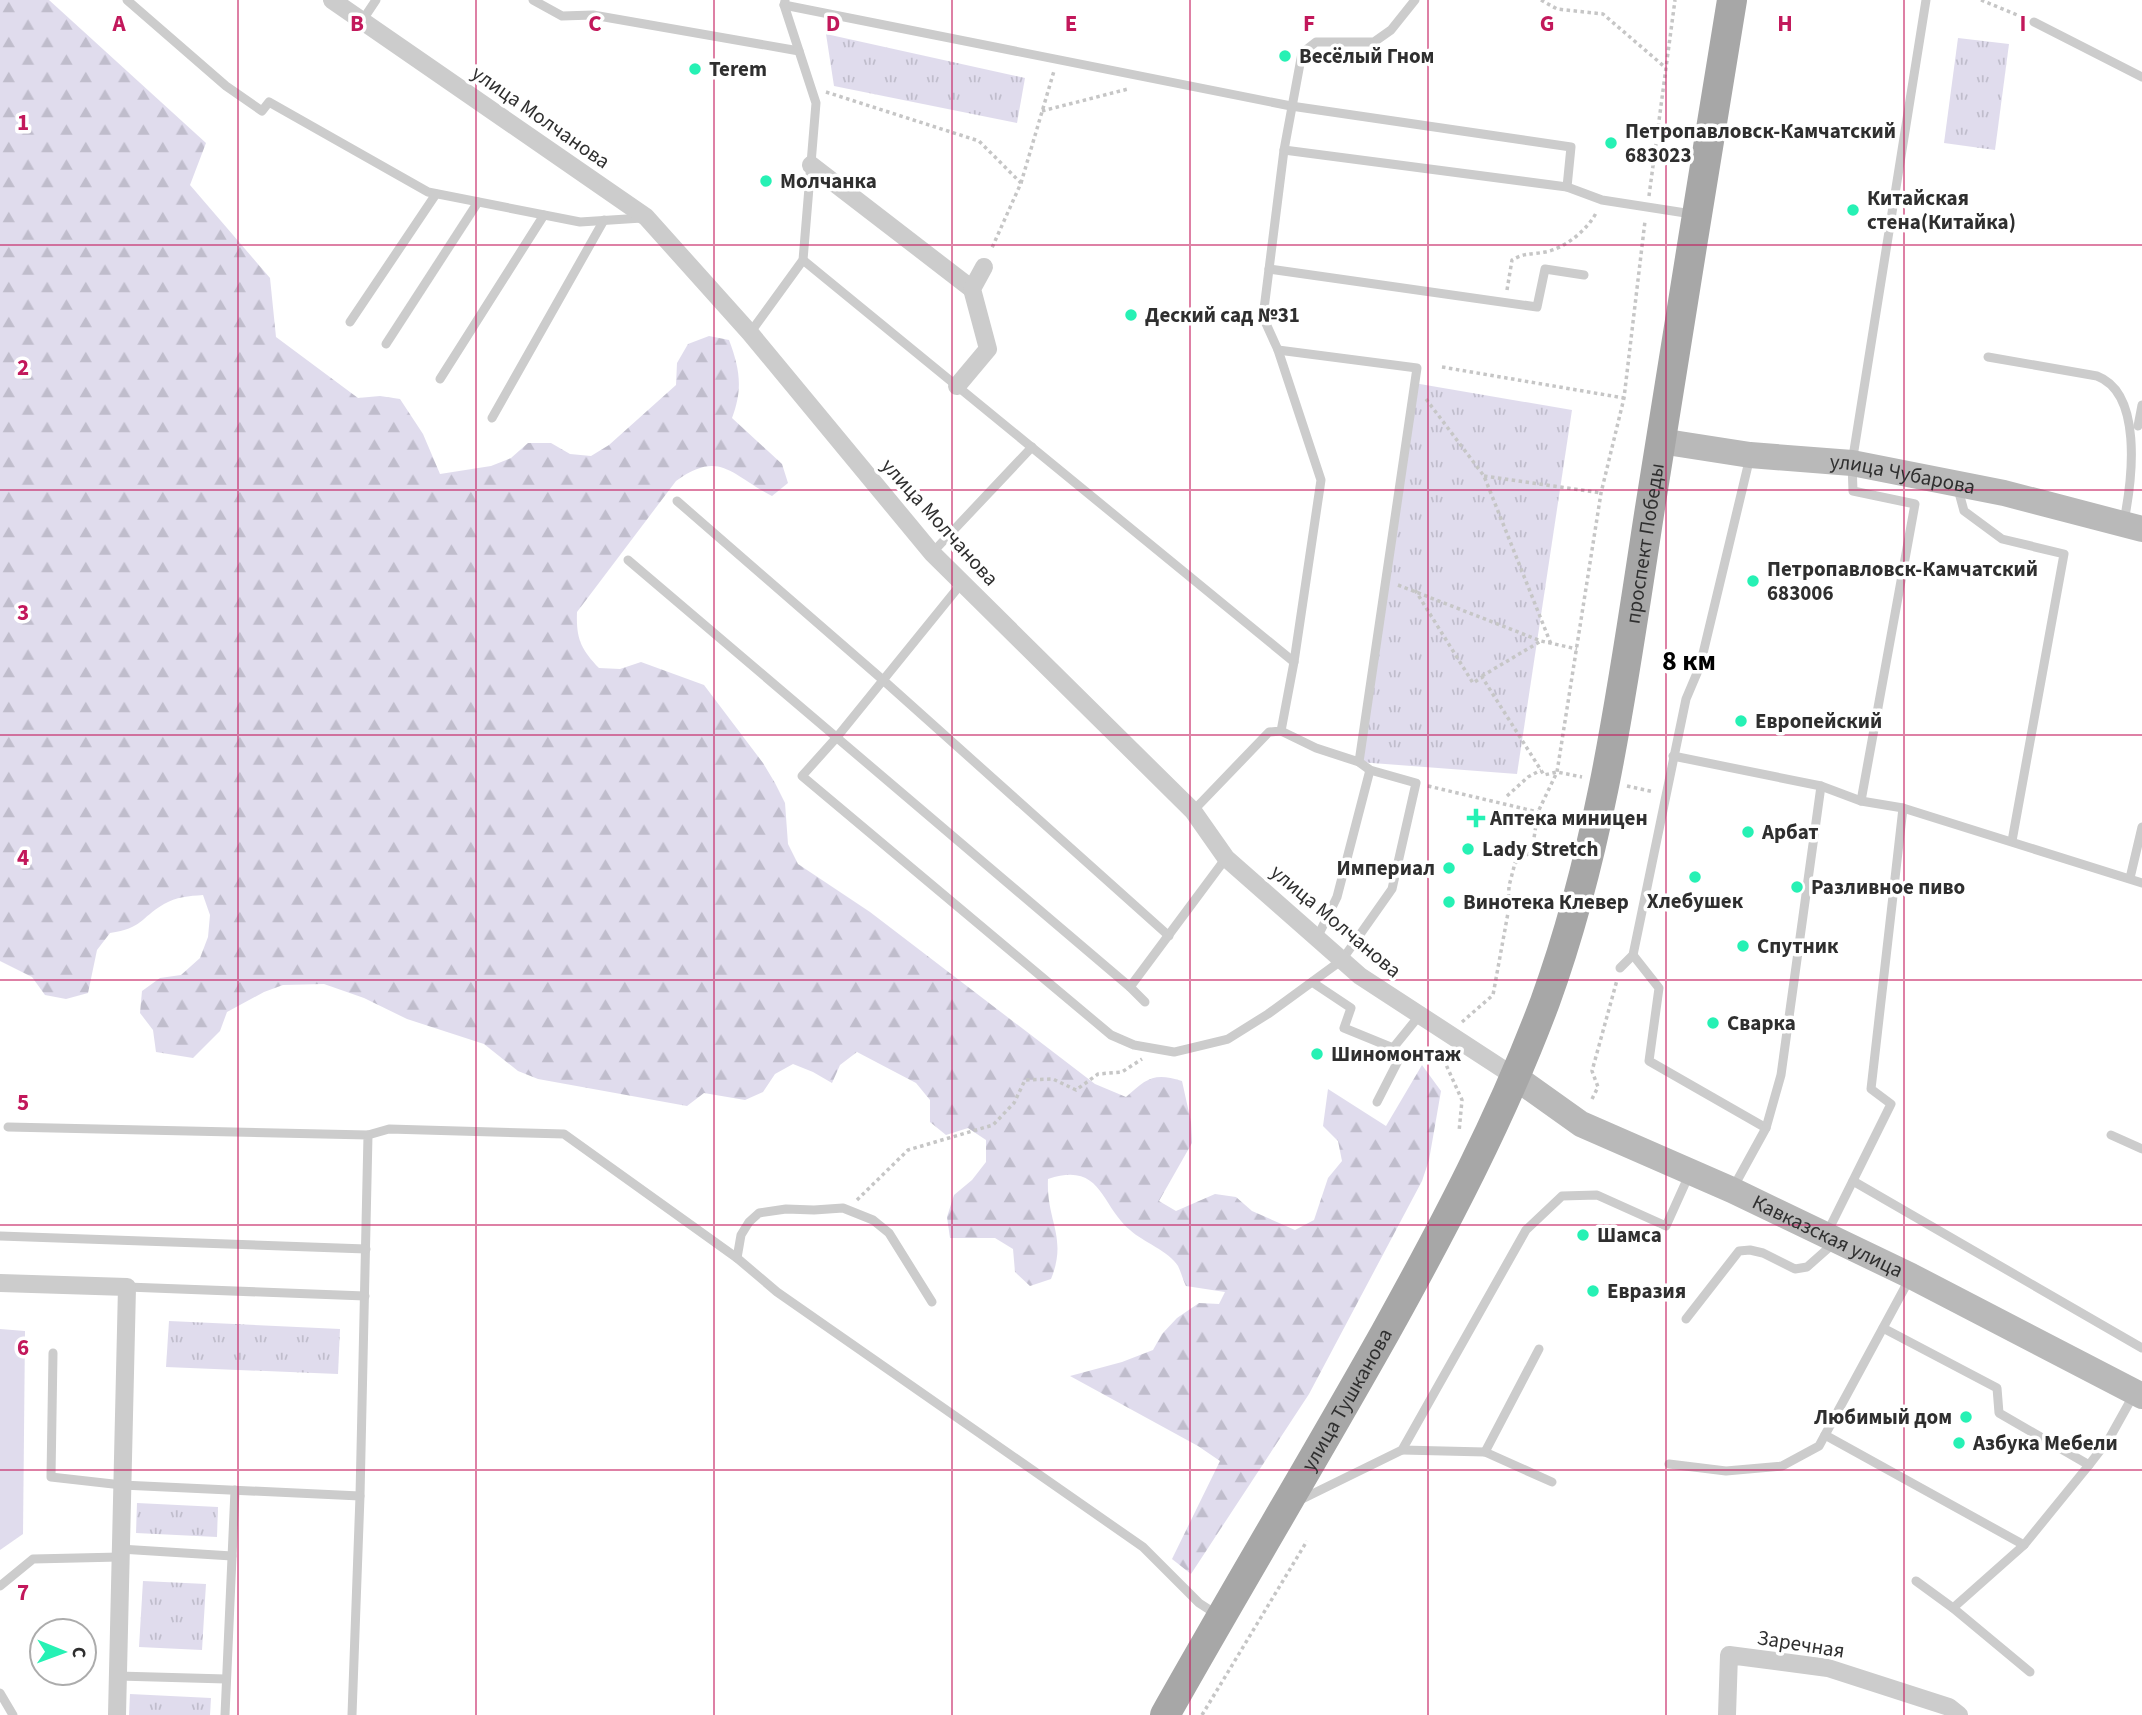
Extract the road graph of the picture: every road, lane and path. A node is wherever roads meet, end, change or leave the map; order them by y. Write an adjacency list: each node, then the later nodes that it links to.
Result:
1 (127, 0): 26 (lane)
2 (332, 0): 12 (street, улица Молчанова)
3 (376, 0): 12 (lane)
4 (533, 0): 14 (lane)
5 (1415, 0): 20 (lane)
6 (1541, 0): 16 (path)
7 (1675, 0): 16 (path)
8 (1732, 0): 31 (main road, проспект Победы)
9 (1926, 0): 56 (lane)
10 (1981, 0): 13 (path)
11 (784, 2): 14 (lane); 15 (lane)
12 (362, 21): 32 (street, улица Молчанова)
13 (2034, 22): 17 (lane)
14 (799, 51): 19 (lane)
15 (1058, 59): 18 (lane); 21 (path)
16 (1666, 68): 29 (path)
17 (2142, 76)
18 (1162, 80): 20 (lane); 21 (path)
19 (811, 87): 23 (lane); 24 (path)
20 (1291, 106): 22 (lane); 25 (lane)
21 (1042, 111): 24 (path)
22 (1284, 150): 25 (lane); 36 (lane)
23 (810, 165): 34 (lane); 38 (street)
24 (1021, 183): 35 (path)
25 (1567, 187): 27 (lane)
26 (436, 194): 28 (lane); 40 (lane)
27 (1602, 200): 29 (lane); 39 (path)
28 (478, 202): 30 (lane); 42 (lane)
29 (1647, 207): 31 (lane); 49 (path)
30 (544, 215): 33 (lane); 46 (lane)
31 (1697, 215): 52 (main road, проспект Победы)
32 (646, 217): 33 (lane); 41 (street, улица Молчанова)
33 (604, 220): 51 (lane)
34 (803, 260): 41 (lane); 48 (lane)
35 (984, 267): 38 (street)
36 (1269, 269): 39 (lane); 43 (lane)
37 (1584, 275): 39 (lane)
38 (972, 289): 48 (street)
39 (1504, 303)
40 (350, 322)
41 (750, 333): 62 (street, улица Молчанова)
42 (386, 344)
43 (1278, 350): 47 (lane); 70 (lane)
44 (1988, 357): 53 (lane)
45 (1442, 367): 49 (path)
46 (440, 379)
47 (1414, 383): 57 (path); 64 (lane)
48 (957, 386): 54 (lane)
49 (1625, 398): 59 (path)
50 (2142, 405): 53 (lane)
51 (492, 418)
52 (1660, 441): 55 (street, улица Чубарова); 104 (main road, проспект Победы)
53 (2137, 442): 61 (lane)
54 (1032, 447): 62 (lane); 70 (lane)
55 (1750, 455): 56 (street, улица Чубарова); 75 (lane)
56 (1852, 463): 58 (street, улица Чубарова); 83 (lane)
57 (1484, 476): 59 (path); 68 (path)
58 (1957, 483): 61 (street, улица Чубарова); 88 (lane)
59 (1601, 494): 69 (path)
60 (677, 501): 72 (lane)
61 (2133, 526)
62 (932, 553): 65 (street, улица Молчанова)
63 (628, 560): 74 (lane)
64 (1385, 581): 66 (path); 76 (lane)
65 (961, 584): 72 (lane); 85 (street, улица Молчанова)
66 (1415, 590): 67 (path); 71 (path)
67 (1541, 641): 68 (path); 71 (path)
68 (1551, 644): 69 (path)
69 (1577, 649): 79 (path)
70 (1294, 662): 73 (lane)
71 (1482, 677): 78 (path)
72 (883, 680): 74 (lane); 92 (lane)
73 (1281, 731): 76 (lane); 85 (lane)
74 (837, 737): 98 (lane); 103 (lane)
75 (1673, 756): 81 (lane); 94 (lane)
76 (1359, 762): 77 (lane)
77 (1370, 770): 80 (lane); 93 (lane)
78 (1541, 770): 79 (path); 82 (path)
79 (1557, 772): 86 (path)
80 (1416, 783): 86 (path); 95 (lane)
81 (1821, 786): 83 (lane); 108 (lane)
82 (1507, 796)
83 (1861, 801): 84 (lane)
84 (1903, 808): 88 (lane); 114 (lane)
85 (1193, 811): 89 (street, улица Молчанова)
86 (1538, 812): 101 (path)
87 (2142, 827): 90 (lane)
88 (2012, 841): 90 (lane)
89 (1226, 858): 92 (lane); 93 (street, улица Молчанова)
90 (2130, 878): 91 (lane)
91 (2142, 883)
92 (1169, 936): 98 (lane)
93 (1317, 937): 95 (street, улица Молчанова)
94 (1633, 955): 96 (lane); 108 (lane)
95 (1342, 960): 97 (lane); 100 (street, улица Молчанова)
96 (1620, 968): 105 (path)
97 (1312, 982): 102 (lane); 103 (lane)
98 (1130, 987): 99 (lane)
99 (1145, 1002)
100 (1419, 1016): 101 (street, улица Молчанова); 102 (lane)
101 (1452, 1037): 104 (street, улица Молчанова); 109 (path)
102 (1393, 1048): 106 (lane)
103 (1156, 1051): 116 (path)
104 (1515, 1077): 113 (street, Кавказская улица); 141 (main road, улица Тушканова)
105 (1592, 1098)
106 (1377, 1102)
107 (8, 1127): 111 (lane)
108 (1766, 1128): 115 (lane)
109 (1459, 1132)
110 (2111, 1135): 112 (lane)
111 (368, 1136): 119 (lane); 120 (lane)
112 (2142, 1149)
113 (1691, 1171): 115 (street, Кавказская улица); 133 (lane)
114 (1853, 1181): 118 (lane); 128 (lane)
115 (1732, 1189): 118 (street, Кавказская улица)
116 (843, 1208): 120 (lane); 125 (lane)
117 (0, 1237): 119 (lane)
118 (1831, 1238): 121 (street, Кавказская улица); 126 (lane)
119 (366, 1249): 124 (lane)
120 (737, 1258): 149 (lane)
121 (1911, 1276): 127 (lane); 131 (street, Кавказская улица)
122 (0, 1283): 123 (street)
123 (127, 1287): 124 (lane); 138 (street)
124 (365, 1296): 140 (lane)
125 (932, 1302)
126 (1686, 1319)
127 (1883, 1328): 132 (lane); 136 (lane)
128 (2142, 1348)
129 (1539, 1349): 134 (lane)
130 (52, 1353): 138 (lane)
131 (2138, 1394): 136 (lane)
132 (1825, 1434): 135 (lane); 143 (lane)
133 (1402, 1450): 134 (lane); 141 (lane)
134 (1485, 1452): 137 (lane)
135 (1669, 1464)
136 (2089, 1465): 143 (lane)
137 (1552, 1482)
138 (122, 1485): 139 (lane); 144 (street)
139 (235, 1490): 140 (lane); 145 (lane)
140 (360, 1496): 157 (lane)
141 (1286, 1507): 149 (main road, улица Тушканова)
142 (1307, 1541): 159 (path)
143 (2024, 1545): 148 (lane)
144 (120, 1553): 145 (lane); 147 (lane); 151 (street)
145 (232, 1556): 152 (lane)
146 (1916, 1581): 148 (lane)
147 (0, 1586)
148 (1953, 1608): 150 (lane)
149 (1220, 1618): 158 (main road, улица Тушканова)
150 (2030, 1672)
151 (118, 1676): 152 (lane); 155 (street)
152 (226, 1679): 156 (lane)
153 (0, 1692): 154 (lane)
154 (13, 1715)
155 (117, 1715)
156 (225, 1715)
157 (352, 1715)
158 (1165, 1715)
159 (1202, 1715)
160 (1727, 1715): 161 (street, Заречная)
161 (1959, 1715)

